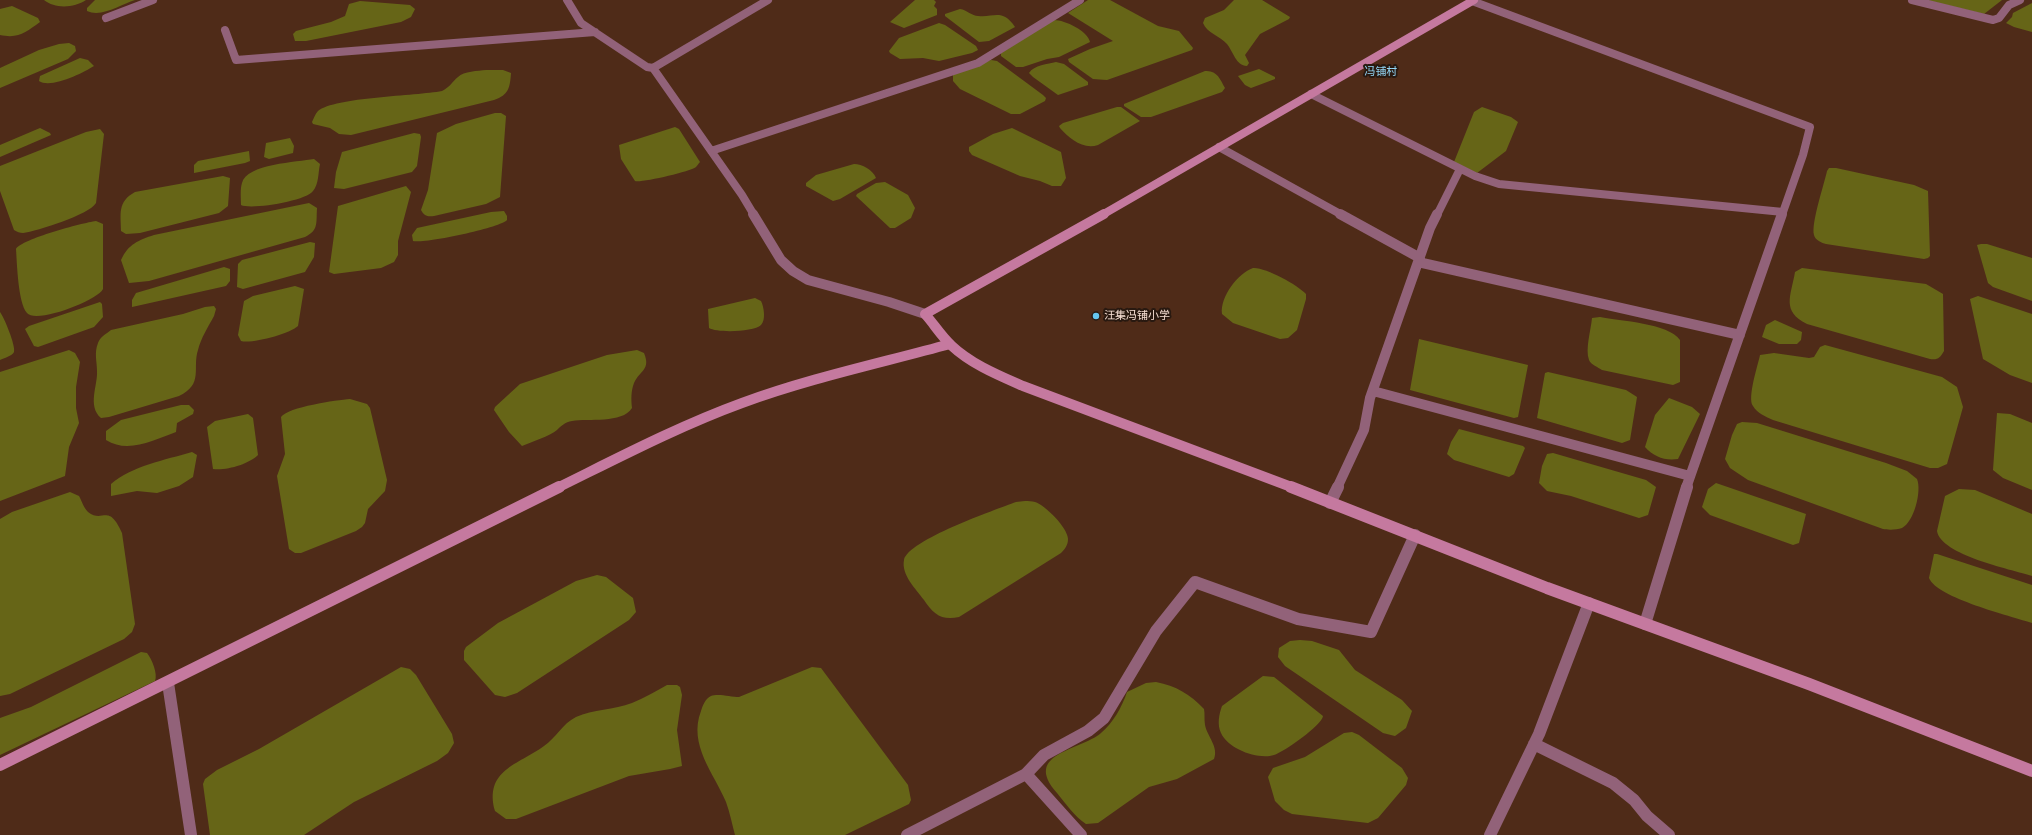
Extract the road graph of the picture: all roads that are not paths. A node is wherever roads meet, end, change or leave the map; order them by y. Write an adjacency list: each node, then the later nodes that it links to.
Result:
1 (153, 0): 8 (street)
2 (567, 0): 10 (street)
3 (768, 0): 11 (street)
4 (1080, 0): 14 (street)
5 (1912, 0): 6 (street)
6 (2020, 0)
7 (1473, 1): 12 (street); 16 (street)
8 (106, 18)
9 (225, 30): 10 (street)
10 (595, 32): 11 (street)
11 (653, 68): 14 (street)
12 (1311, 94): 13 (street); 15 (street)
13 (1219, 147): 17 (street); 18 (street)
14 (711, 152): 18 (street)
15 (1460, 168): 16 (street); 17 (street)
16 (1783, 212): 19 (street)
17 (1419, 260): 19 (street); 21 (street)
18 (925, 314): 20 (street)
19 (1740, 335): 22 (street)
20 (950, 344): 23 (street); 27 (street)
21 (1372, 391): 22 (street); 23 (street)
22 (1690, 476): 26 (street)
23 (1330, 503): 24 (street)
24 (1415, 536): 25 (street); 31 (street)
25 (1589, 603): 26 (street); 28 (street)
26 (1645, 624): 30 (street)
27 (168, 683): 29 (street); 32 (street)
28 (1534, 744): 35 (street); 36 (street)
29 (0, 765)
30 (2032, 771)
31 (1026, 774): 33 (street); 34 (street)
32 (191, 835)
33 (908, 835)
34 (1081, 835)
35 (1490, 835)
36 (1669, 835)

